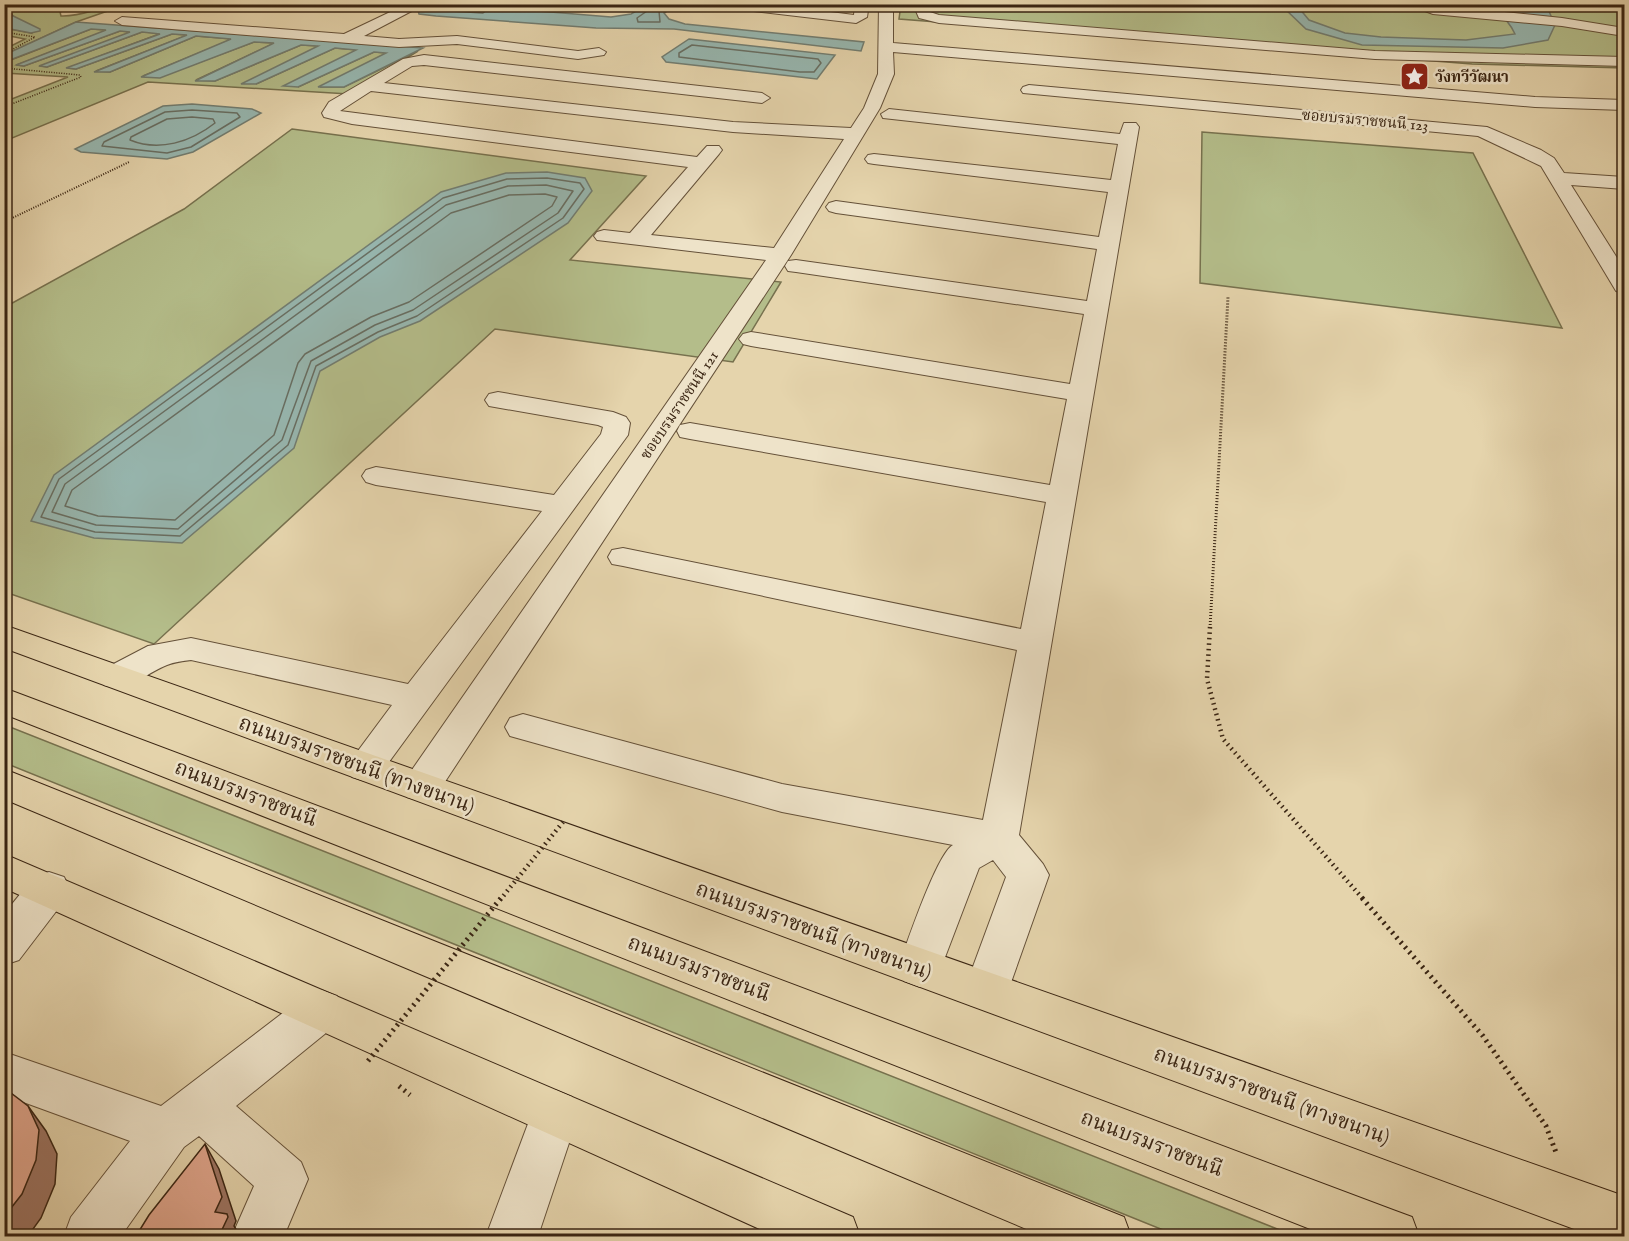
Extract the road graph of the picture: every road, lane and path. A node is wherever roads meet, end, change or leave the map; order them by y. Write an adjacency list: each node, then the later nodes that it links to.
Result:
1 (419, 4): 11 (street)
2 (862, 4): 6 (street)
3 (886, 4): 12 (street, ซอยบรมราชชนนี 121)
4 (919, 4): 8 (street)
5 (1412, 4): 10 (street)
6 (737, 5)
7 (122, 21): 11 (street)
8 (1075, 30): 15 (street); 17 (street)
9 (4, 32): 13 (path)
10 (1624, 32)
11 (347, 39): 19 (street)
12 (885, 48): 15 (street); 37 (street, ซอยบรมราชชนนี 121)
13 (4, 54)
14 (1624, 62): 17 (street)
15 (1050, 63): 17 (street); 22 (street)
16 (4, 68): 28 (path)
17 (1378, 71): 26 (street)
18 (1141, 76): 24 (street)
19 (585, 79): 21 (street); 27 (street); 33 (street)
20 (1237, 84): 30 (street)
21 (369, 86): 27 (street); 38 (street)
22 (1029, 90): 24 (street, ซอยบรมราชชนนี 123); 29 (street)
23 (1355, 94): 32 (street)
24 (1133, 99): 30 (street, ซอยบรมราชชนนี 123); 34 (street)
25 (1475, 105): 36 (street)
26 (1624, 105)
27 (543, 106): 33 (street); 38 (street)
28 (4, 107)
29 (1017, 108)
30 (1233, 108): 32 (street, ซอยบรมราชชนนี 123); 35 (street)
31 (889, 114): 34 (street)
32 (1358, 120): 36 (street, ซอยบรมราชชนนี 123); 40 (street)
33 (733, 127): 37 (street); 44 (street)
34 (1127, 129): 47 (street)
35 (1230, 129)
36 (1481, 131): 39 (street, ซอยบรมราชชนนี 123)
37 (856, 134): 53 (street, ซอยบรมราชชนนี 121)
38 (492, 137): 44 (street)
39 (1498, 138): 41 (street); 45 (street, ซอยบรมราชชนนี 123)
40 (1359, 142)
41 (1481, 151)
42 (874, 159): 47 (street)
43 (129, 162): 49 (path)
44 (702, 163): 51 (street)
45 (1557, 178): 46 (street); 54 (street, ซอยบรมราชชนนี 123)
46 (1624, 183)
47 (1119, 187): 52 (street)
48 (836, 207): 52 (street)
49 (4, 222)
50 (604, 236): 51 (street)
51 (636, 239): 53 (street)
52 (1108, 244): 56 (street)
53 (788, 260): 56 (street); 73 (street, ซอยบรมราชชนนี 121)
54 (1624, 286)
55 (1228, 297): 86 (path)
56 (1096, 309): 58 (street)
57 (751, 339): 58 (street)
58 (1081, 394): 62 (street)
59 (498, 400): 63 (street)
60 (690, 432): 62 (street)
61 (376, 476): 63 (street)
62 (1062, 496): 66 (street)
63 (560, 504): 68 (street)
64 (623, 557): 66 (street)
65 (4, 636): 67 (main road, ถนนบรมราชชนนี (ทางขนาน))
66 (1035, 643): 75 (street)
67 (116, 677): 68 (street); 71 (main road, ถนนบรมราชชนนี (ทางขนาน))
68 (416, 698): 71 (street)
69 (4, 700): 93 (main road, ถนนบรมราชชนนี)
70 (523, 727): 75 (street)
71 (365, 767): 73 (main road, ถนนบรมราชชนนี (ทางขนาน))
72 (4, 783): 92 (main road)
73 (421, 787): 79 (main road, ถนนบรมราชชนนี (ทางขนาน))
74 (563, 822): 82 (path, bridge)
75 (999, 838): 79 (street); 80 (street)
76 (4, 870): 77 (main road)
77 (49, 890): 78 (street); 81 (main road)
78 (4, 947)
79 (920, 968): 80 (main road, ถนนบรมราชชนนี (ทางขนาน))
80 (986, 992): 86 (main road, ถนนบรมราชชนนี (ทางขนาน))
81 (321, 1010): 84 (main road); 85 (street)
82 (368, 1061)
83 (4, 1073): 85 (street)
84 (555, 1113): 90 (street); 91 (main road)
85 (183, 1118): 88 (street); 89 (street)
86 (1576, 1204): 87 (main road, ถนนบรมราชชนนี (ทางขนาน))
87 (1624, 1222)
88 (90, 1236)
89 (258, 1236)
90 (512, 1236)
91 (834, 1236)
92 (1105, 1236)
93 (1393, 1236)

